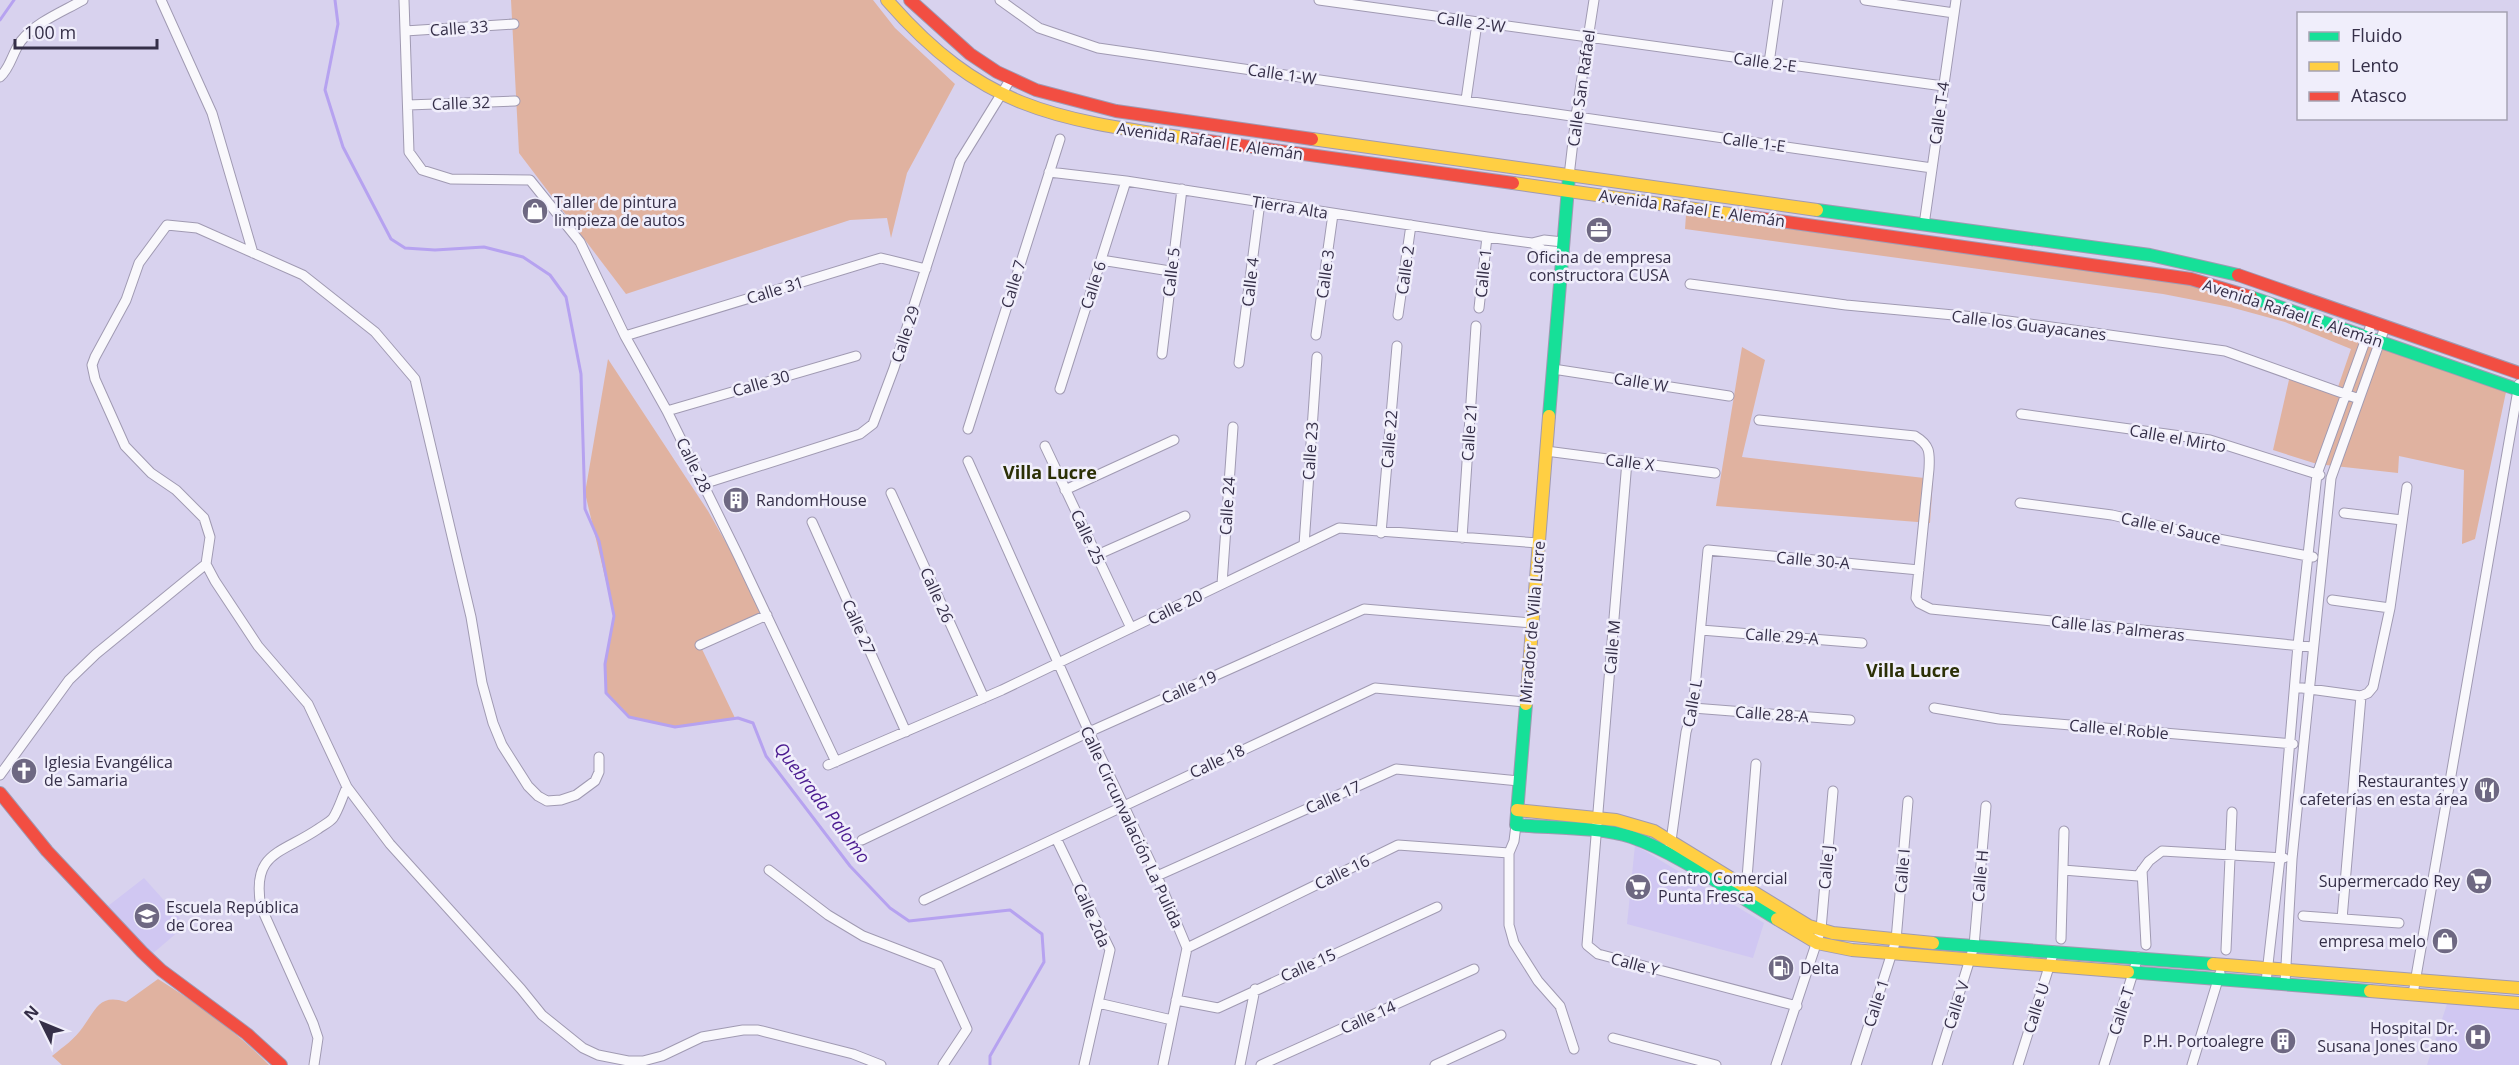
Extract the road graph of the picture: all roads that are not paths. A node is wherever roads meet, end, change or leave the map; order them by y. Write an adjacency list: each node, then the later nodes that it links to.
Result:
1 (83, 0): 18 (street)
2 (161, 0): 39 (street)
3 (404, 0): 15 (street)
4 (886, 0): 21 (main road, Avenida Rafael E. Alemán)
5 (910, 0): 19 (main road, Avenida Rafael E. Alemán)
6 (1000, 0): 22 (street, Calle 1-W)
7 (1319, 0): 13 (street, Calle 2-W)
8 (1594, 0): 16 (street, Calle San Rafael)
9 (1778, 0): 17 (street)
10 (1865, 0): 12 (street)
11 (1956, 0): 12 (street, Calle T-4)
12 (1954, 13): 20 (street, Calle T-4)
13 (1478, 23): 16 (street, Calle 2-W); 22 (street)
14 (514, 24): 15 (street, Calle 33)
15 (405, 31): 24 (street)
16 (1588, 38): 17 (street, Calle 2-E); 25 (street, Calle San Rafael)
17 (1769, 63): 20 (street, Calle 2-E)
18 (0, 77)
19 (1010, 80): 21 (street, Calle 29); 29 (main road, Avenida Rafael E. Alemán)
20 (1942, 86): 27 (street, Calle T-4)
21 (1000, 94): 32 (main road, Avenida Rafael E. Alemán); 41 (street, Calle 29)
22 (1466, 100): 25 (street, Calle 1-W)
23 (515, 101): 24 (street, Calle 32)
24 (408, 105): 50 (street, Calle 28)
25 (1576, 116): 27 (street, Calle 1-E); 29 (street, Calle San Rafael)
26 (1060, 139): 28 (street, Calle 7)
27 (1932, 168): 36 (street, Calle T-4)
28 (1049, 172): 30 (street, Tierra Alta); 69 (street, Calle 7)
29 (1569, 176): 32 (main road, Mirador de Villa Lucre); 36 (main road, Avenida Rafael E. Alemán)
30 (1126, 181): 31 (street, Tierra Alta); 40 (street, Calle 6)
31 (1182, 189): 33 (street, Tierra Alta); 42 (street, Calle 5)
32 (1567, 190): 38 (main road, Mirador de Villa Lucre); 51 (main road, Avenida Rafael E. Alemán)
33 (1260, 202): 34 (street, Tierra Alta); 57 (street, Calle 4)
34 (1333, 214): 35 (street, Tierra Alta); 49 (street, Calle 3)
35 (1411, 225): 37 (street, Tierra Alta); 45 (street, Calle 2)
36 (1924, 225): 46 (main road, Avenida Rafael E. Alemán)
37 (1487, 237): 38 (street, Tierra Alta); 44 (street, Calle 1)
38 (1562, 247): 58 (main road, Mirador de Villa Lucre)
39 (253, 253): 95 (street); 121 (street)
40 (1101, 260): 42 (street); 61 (street, Calle 6)
41 (926, 268): 50 (street, Calle 31); 78 (street, Calle 29)
42 (1170, 271): 54 (street, Calle 5)
43 (1690, 284): 62 (street, Calle los Guayacanes)
44 (1479, 308)
45 (1398, 315)
46 (2372, 322): 48 (main road, Avenida Rafael E. Alemán); 51 (street)
47 (1476, 326): 88 (street, Calle 21)
48 (2385, 327): 52 (street); 59 (main road, Avenida Rafael E. Alemán)
49 (1316, 335)
50 (625, 336): 65 (street, Calle 28)
51 (2367, 337): 52 (main road, Avenida Rafael E. Alemán); 62 (street)
52 (2380, 342): 60 (main road, Avenida Rafael E. Alemán); 64 (street)
53 (1397, 345): 87 (street, Calle 22)
54 (1162, 354)
55 (856, 356): 65 (street, Calle 30)
56 (1317, 357): 90 (street, Calle 23)
57 (1239, 363)
58 (1552, 369): 63 (street, Calle W); 72 (main road, Mirador de Villa Lucre)
59 (2519, 374)
60 (2518, 388): 178 (street)
61 (1060, 389)
62 (2344, 394): 64 (street, Calle los Guayacanes); 76 (street)
63 (1729, 396)
64 (2360, 399): 77 (street)
65 (667, 411): 78 (street, Calle 28)
66 (2021, 414): 76 (street, Calle el Mirto)
67 (1759, 420): 96 (street)
68 (1233, 427): 97 (street, Calle 24)
69 (968, 429)
70 (1174, 440): 80 (street)
71 (1045, 446): 80 (street, Calle 25)
72 (1546, 451): 74 (street, Calle X); 89 (main road, Mirador de Villa Lucre)
73 (968, 461): 108 (street, Calle Circunvalación La Pulida)
74 (1627, 461): 75 (street, Calle X); 134 (street, Calle M)
75 (1715, 472)
76 (2317, 474): 77 (street, Calle el Mirto); 93 (street)
77 (2331, 478): 94 (street)
78 (703, 484): 100 (street, Calle 28)
79 (2407, 487): 85 (street)
80 (1065, 489): 92 (street, Calle 25)
81 (891, 493): 112 (street, Calle 26)
82 (2020, 503): 93 (street, Calle el Sauce)
83 (2344, 513): 85 (street)
84 (1185, 516): 92 (street)
85 (2402, 520): 99 (street)
86 (812, 522): 117 (street, Calle 27)
87 (1381, 533): 88 (street, Calle 20); 90 (street, Calle 20)
88 (1462, 538): 89 (street, Calle 20)
89 (1538, 543): 101 (main road, Mirador de Villa Lucre)
90 (1304, 545): 97 (street, Calle 20)
91 (1708, 550): 96 (street, Calle 30-A); 103 (street, Calle L)
92 (1097, 555): 102 (street, Calle 25)
93 (2308, 556): 94 (street, Calle el Sauce); 106 (street)
94 (2322, 558): 107 (street)
95 (206, 564): 124 (street); 126 (street)
96 (1919, 570): 106 (street, Calle las Palmeras)
97 (1222, 584): 102 (street, Calle 20)
98 (2332, 600): 99 (street)
99 (2390, 608): 111 (street)
100 (766, 615): 105 (street); 122 (street, Calle 28)
101 (1532, 623): 113 (main road, Mirador de Villa Lucre); 118 (street, Calle 19)
102 (1131, 628): 108 (street, Calle 20)
103 (1701, 630): 104 (street, Calle 29-A); 114 (street, Calle L)
104 (1862, 643)
105 (700, 645)
106 (2298, 645): 107 (street, Calle las Palmeras); 109 (street)
107 (2312, 646): 110 (street)
108 (1057, 663): 112 (street, Calle 20); 118 (street, Calle Circunvalación La Pulida)
109 (2295, 687): 110 (street); 119 (street)
110 (2311, 688): 111 (street); 120 (street)
111 (2361, 696): 157 (street)
112 (984, 698): 117 (street, Calle 20)
113 (1526, 702): 125 (main road, Mirador de Villa Lucre); 130 (street, Calle 18)
114 (1694, 708): 116 (street, Calle 28-A); 142 (street, Calle L)
115 (1934, 708): 119 (street, Calle el Roble)
116 (1850, 720)
117 (906, 732): 122 (street, Calle 20)
118 (1089, 732): 130 (street, Calle Circunvalación La Pulida); 141 (street, Calle 19)
119 (2289, 744): 120 (street, Calle el Roble); 146 (street)
120 (2304, 745): 147 (street)
121 (599, 757)
122 (832, 764)
123 (1755, 764): 152 (street)
124 (0, 775)
125 (1519, 781): 132 (main road, Mirador de Villa Lucre); 151 (street, Calle 17)
126 (347, 787): 193 (street); 194 (street)
127 (1833, 791): 159 (street, Calle J)
128 (0, 793): 192 (main road)
129 (1908, 801): 161 (street, Calle I)
130 (1124, 805): 140 (street, Calle 18); 151 (street, Calle Circunvalación La Pulida)
131 (1986, 806): 164 (street, Calle H)
132 (1517, 810): 134 (main road); 136 (main road, Mirador de Villa Lucre)
133 (2232, 812): 145 (street)
134 (1598, 818): 135 (main road); 137 (street, Calle M)
135 (1635, 824): 139 (main road); 142 (main road)
136 (1516, 825): 137 (main road); 143 (street, Mirador de Villa Lucre)
137 (1595, 831): 139 (main road); 187 (street, Calle Y)
138 (2064, 831): 149 (street)
139 (1631, 837): 144 (main road)
140 (1056, 838): 153 (street, Calle 18); 185 (street, Calle 2da)
141 (862, 840)
142 (1671, 841): 144 (street, Calle L); 152 (main road)
143 (1509, 853): 165 (street, Calle 16); 191 (street, Mirador de Villa Lucre)
144 (1668, 854): 154 (main road)
145 (2229, 855): 146 (street); 150 (street); 166 (street)
146 (2280, 858): 147 (street); 173 (street)
147 (2292, 859): 175 (street)
148 (769, 870): 195 (street)
149 (2063, 870): 150 (street); 160 (street)
150 (2142, 870): 163 (street)
151 (1157, 876): 165 (street, Calle Circunvalación La Pulida)
152 (1747, 887): 154 (street); 159 (main road)
153 (924, 900)
154 (1745, 902): 162 (main road)
155 (1437, 907): 182 (street, Calle 15)
156 (2303, 916): 157 (street)
157 (2342, 919): 158 (street)
158 (2399, 923)
159 (1821, 929): 161 (main road); 162 (street, Calle J)
160 (2061, 939)
161 (1896, 940): 164 (main road); 168 (street, Calle 1)
162 (1817, 943): 168 (main road); 187 (street, Calle J)
163 (2146, 945)
164 (1974, 946): 167 (main road); 170 (street, Calle V)
165 (1187, 948): 184 (street, Calle Circunvalación La Pulida)
166 (2226, 950)
167 (2054, 951): 169 (main road); 172 (street, Calle U)
168 (1892, 954): 170 (main road); 203 (street, Calle 1)
169 (2138, 957): 171 (main road); 176 (street, Calle T)
170 (1971, 959): 172 (main road); 204 (street, Calle V)
171 (2221, 965): 173 (main road); 177 (street)
172 (2050, 966): 176 (main road); 205 (street, Calle U)
173 (2268, 967): 175 (main road); 179 (street)
174 (1474, 969): 199 (street, Calle 14)
175 (2285, 969): 178 (main road); 180 (street)
176 (2134, 972): 177 (main road); 206 (street, Calle T)
177 (2220, 980): 179 (main road); 207 (street)
178 (2414, 980): 181 (main road); 183 (street)
179 (2266, 982): 180 (main road)
180 (2284, 983): 183 (main road)
181 (2519, 988)
182 (1255, 989): 184 (street, Calle 15); 198 (street)
183 (2413, 994): 186 (main road)
184 (1176, 1000): 188 (street, Calle Circunvalación La Pulida)
185 (1098, 1003): 188 (street); 196 (street, Calle 2da)
186 (2519, 1003)
187 (1797, 1006): 202 (street, Calle J)
188 (1172, 1020): 197 (street, Calle Circunvalación La Pulida)
189 (1501, 1035): 200 (street)
190 (1613, 1038): 201 (street)
191 (1574, 1049)
192 (281, 1065)
193 (314, 1065)
194 (881, 1065)
195 (943, 1065)
196 (1084, 1065)
197 (1163, 1065)
198 (1240, 1065)
199 (1261, 1065)
200 (1435, 1065)
201 (1716, 1065)
202 (1776, 1065)
203 (1856, 1065)
204 (1937, 1065)
205 (2018, 1065)
206 (2104, 1065)
207 (2192, 1065)

